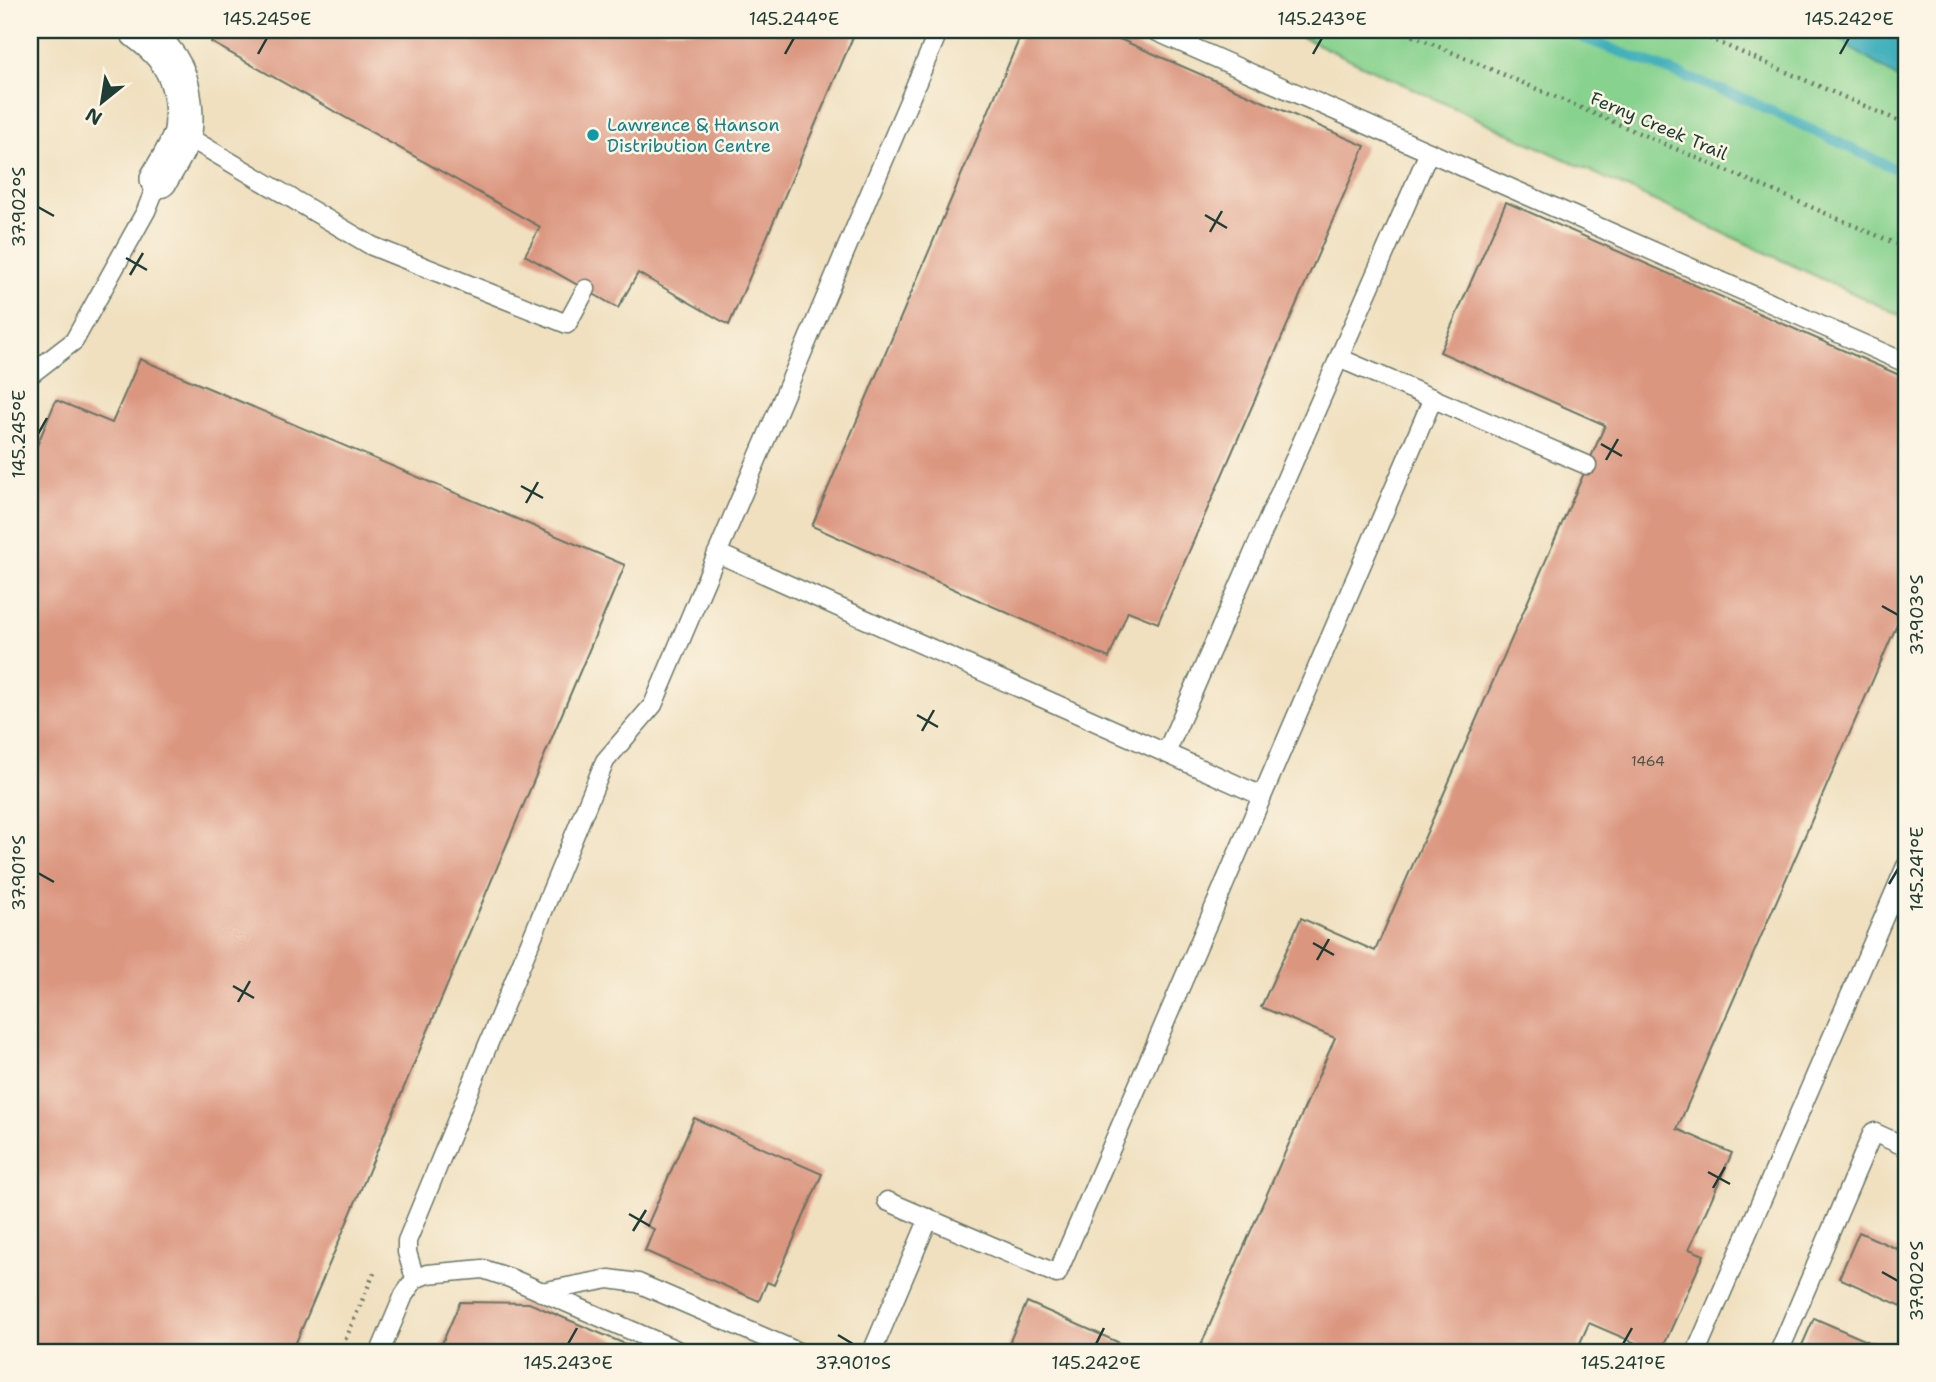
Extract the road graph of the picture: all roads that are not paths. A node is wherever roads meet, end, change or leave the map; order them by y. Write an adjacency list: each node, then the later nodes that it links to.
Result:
1 (138, 30): 4 (street)
2 (939, 30): 13 (lane)
3 (1153, 30): 5 (lane)
4 (183, 134): 6 (street); 7 (lane)
5 (1429, 152): 8 (lane); 9 (lane)
6 (159, 179): 10 (lane)
7 (586, 289)
8 (1339, 358): 11 (lane); 14 (lane)
9 (1906, 363)
10 (30, 375)
11 (1433, 398): 12 (lane); 15 (lane)
12 (1587, 465)
13 (717, 553): 14 (lane); 20 (lane)
14 (1166, 753): 15 (lane)
15 (1262, 796): 19 (lane)
16 (1906, 866): 26 (lane)
17 (1906, 1147): 27 (lane)
18 (887, 1201): 19 (lane)
19 (929, 1219): 25 (lane)
20 (415, 1279): 21 (lane); 22 (lane)
21 (541, 1292): 23 (lane); 24 (lane)
22 (382, 1352)
23 (681, 1352)
24 (798, 1352)
25 (872, 1352)
26 (1696, 1352)
27 (1779, 1352)

